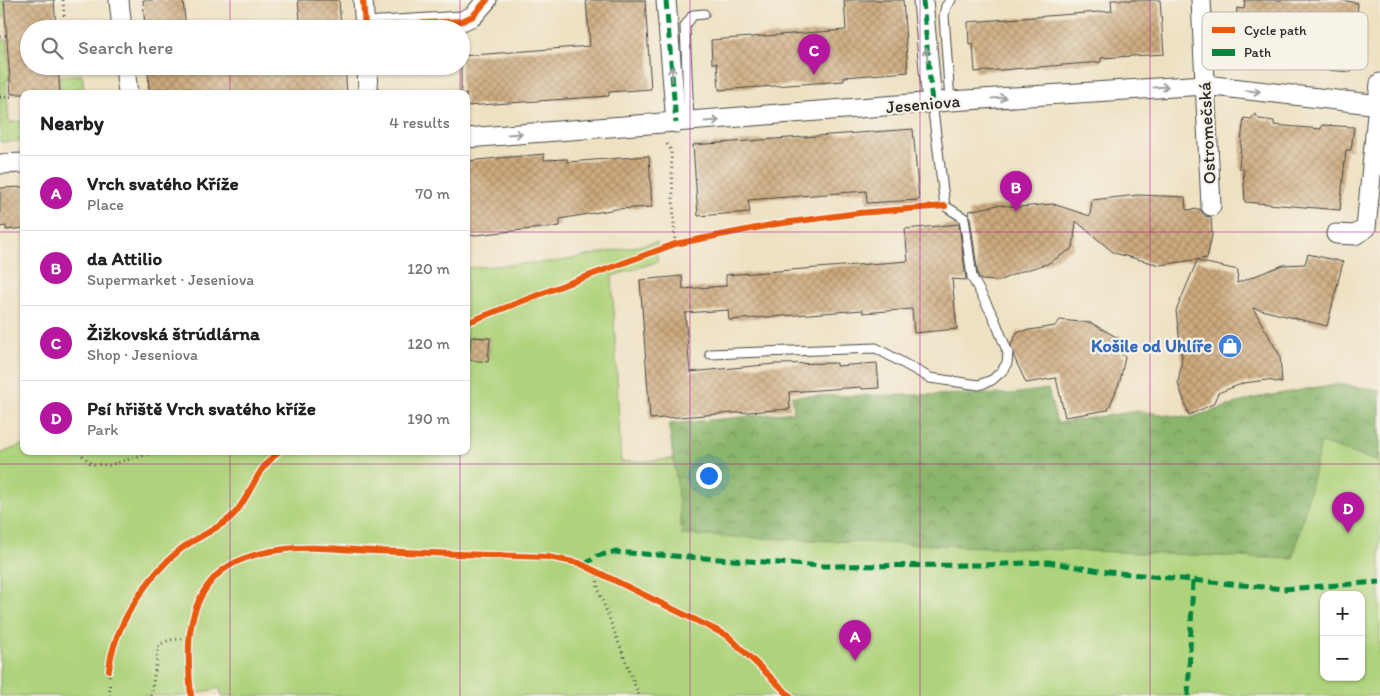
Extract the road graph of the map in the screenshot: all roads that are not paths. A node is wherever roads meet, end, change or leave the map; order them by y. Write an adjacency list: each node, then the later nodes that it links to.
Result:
1 (120, 0): 9 (street)
2 (363, 0): 10 (street)
3 (487, 0): 11 (street)
4 (666, 0): 23 (street, one-way to 4)
5 (923, 0): 21 (street, one-way to 5)
6 (951, 0): 20 (lane)
7 (1201, 0): 12 (street, Ostromečská)
8 (704, 14): 23 (lane)
9 (121, 20)
10 (364, 20)
11 (464, 20)
12 (1202, 21)
13 (1204, 70): 17 (street, Ostromečská)
14 (127, 75): 18 (street)
15 (367, 75): 19 (street)
16 (1380, 83): 22 (street)
17 (1205, 85): 20 (street, Jeseniova, one-way to 17); 22 (street, Jeseniova, one-way to 22); 27 (street, Ostromečská)
18 (128, 90)
19 (368, 90)
20 (950, 101): 21 (street, Jeseniova)
21 (932, 103): 23 (street, Jeseniova, one-way to 21); 29 (lane)
22 (1379, 105): 28 (street)
23 (682, 122): 24 (street, Jeseniova, one-way to 23)
24 (470, 138)
25 (20, 163): 26 (street)
26 (0, 164)
27 (1211, 206)
28 (1336, 234)
29 (710, 354)

